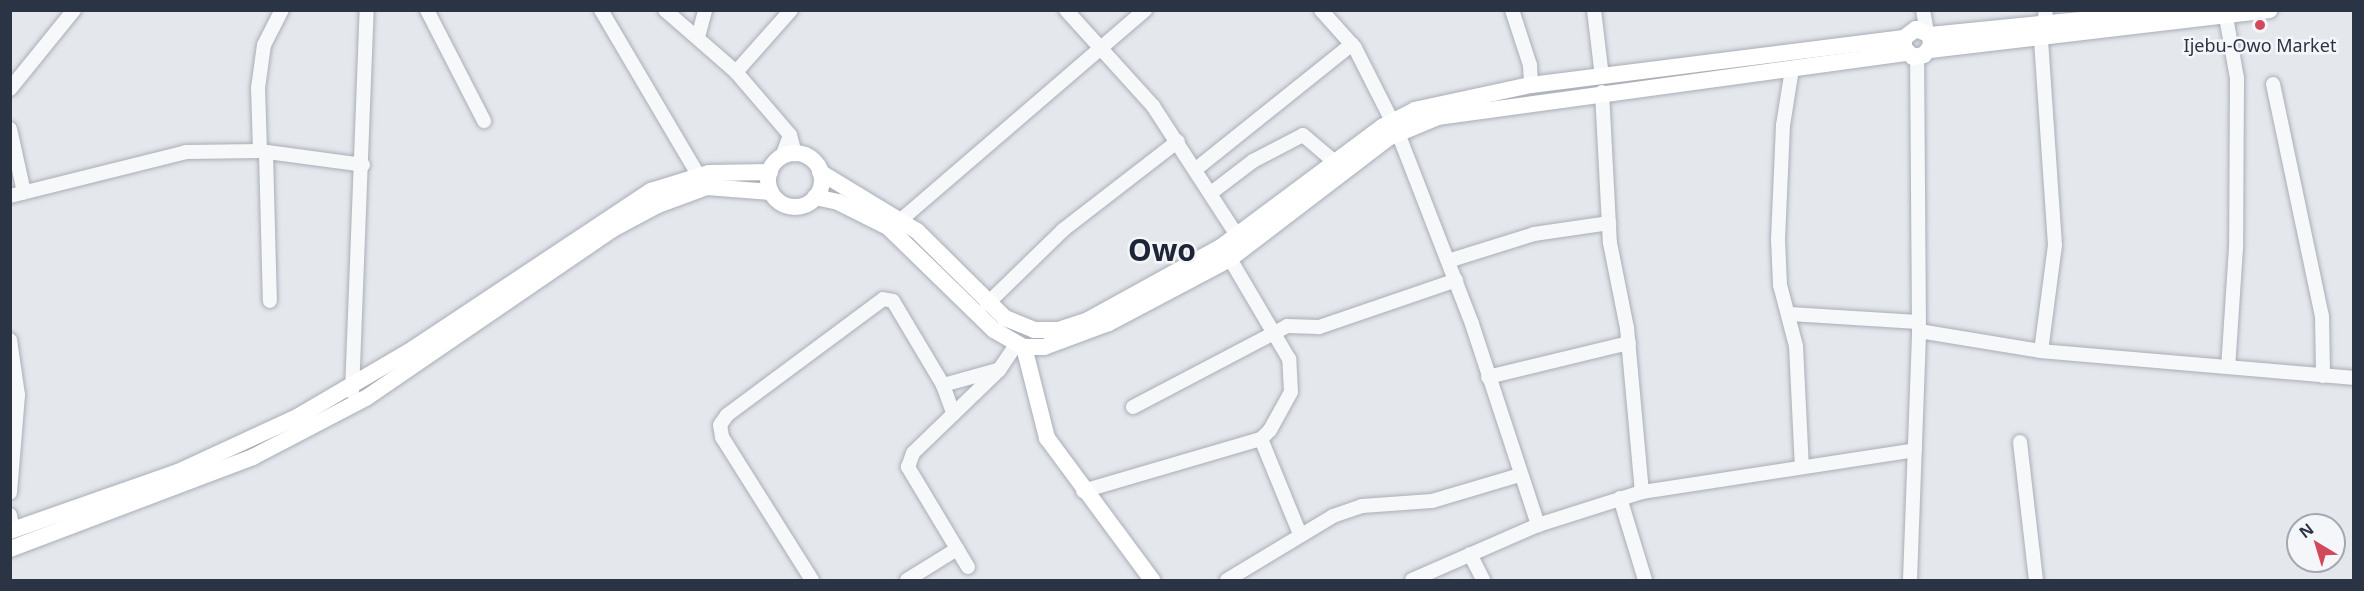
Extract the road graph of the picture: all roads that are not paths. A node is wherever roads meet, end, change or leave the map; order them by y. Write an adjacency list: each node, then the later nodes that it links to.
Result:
1 (74, 10): 27 (street)
2 (282, 10): 32 (street)
3 (427, 10): 28 (street)
4 (601, 10): 39 (street)
5 (665, 10): 19 (street)
6 (705, 10): 19 (street)
7 (791, 10): 23 (street)
8 (1066, 10): 21 (street)
9 (1145, 10): 21 (street)
10 (1321, 10): 20 (street)
11 (1512, 10): 26 (street)
12 (1594, 10): 25 (street)
13 (2181, 10): 17 (main road)
14 (2270, 10): 16 (main road)
15 (368, 11): 35 (street)
16 (2226, 17): 17 (main road); 60 (street)
17 (2044, 25): 18 (main road); 59 (street)
18 (1920, 36): 22 (main road); 25 (main road); 54 (street)
19 (698, 37): 23 (street)
20 (1352, 44): 29 (street); 36 (street)
21 (1101, 47): 31 (street); 44 (street)
22 (1792, 69): 25 (main road); 53 (street)
23 (736, 72): 33 (street)
24 (2273, 84): 62 (street)
25 (1602, 85): 26 (main road); 29 (main road); 45 (street)
26 (1531, 86): 29 (main road)
27 (10, 89)
28 (484, 121)
29 (1395, 127): 34 (main road); 47 (main road); 48 (street)
30 (10, 129): 42 (street)
31 (1178, 141): 36 (street); 52 (street)
32 (263, 152): 35 (street); 42 (street); 51 (street)
33 (789, 155): 37 (main road); 38 (main road)
34 (1336, 163): 41 (street); 46 (main road)
35 (363, 165): 66 (street)
36 (1196, 169): 41 (street)
37 (770, 172): 39 (main road); 40 (main road)
38 (820, 172): 43 (main road); 44 (main road)
39 (698, 175): 66 (main road)
40 (771, 192): 43 (main road); 67 (main road)
41 (1211, 193): 46 (street)
42 (17, 194)
43 (815, 197): 58 (main road)
44 (902, 219): 52 (main road)
45 (1609, 223): 48 (street); 57 (street)
46 (1238, 237): 49 (main road)
47 (1230, 259): 49 (main road); 55 (street)
48 (1448, 261): 50 (street)
49 (1204, 265): 52 (main road); 58 (main road)
50 (1456, 280): 55 (street); 63 (street)
51 (270, 301)
52 (987, 304)
53 (1790, 314): 54 (street); 73 (street)
54 (1918, 326): 59 (street); 72 (street)
55 (1275, 332): 68 (street); 70 (street)
56 (10, 340): 77 (street)
57 (1629, 343): 63 (street); 76 (street)
58 (1020, 346): 61 (street); 75 (main road)
59 (2041, 351): 60 (street)
60 (2228, 368): 62 (street)
61 (999, 370): 65 (street); 69 (street)
62 (2323, 376): 64 (street)
63 (1488, 377): 74 (street)
64 (2354, 378)
65 (943, 386): 69 (street); 86 (street)
66 (352, 387): 67 (street); 80 (main road)
67 (351, 406): 82 (main road)
68 (1133, 407)
69 (953, 413): 83 (street)
70 (1261, 439): 75 (street); 81 (street)
71 (2020, 442): 94 (street)
72 (1915, 450): 73 (street); 93 (street)
73 (1803, 467): 76 (street)
74 (1520, 475): 79 (street); 81 (street)
75 (1083, 491): 88 (main road)
76 (1642, 492): 78 (street)
77 (10, 493)
78 (1620, 498): 79 (street); 92 (street)
79 (1538, 525): 84 (street)
80 (11, 526)
81 (1300, 534): 89 (street)
82 (10, 549)
83 (957, 549): 85 (street); 87 (street)
84 (1470, 554): 90 (street); 91 (street)
85 (968, 567)
86 (812, 580)
87 (907, 580)
88 (1152, 580)
89 (1227, 580)
90 (1412, 580)
91 (1483, 580)
92 (1645, 580)
93 (1911, 580)
94 (2036, 580)

